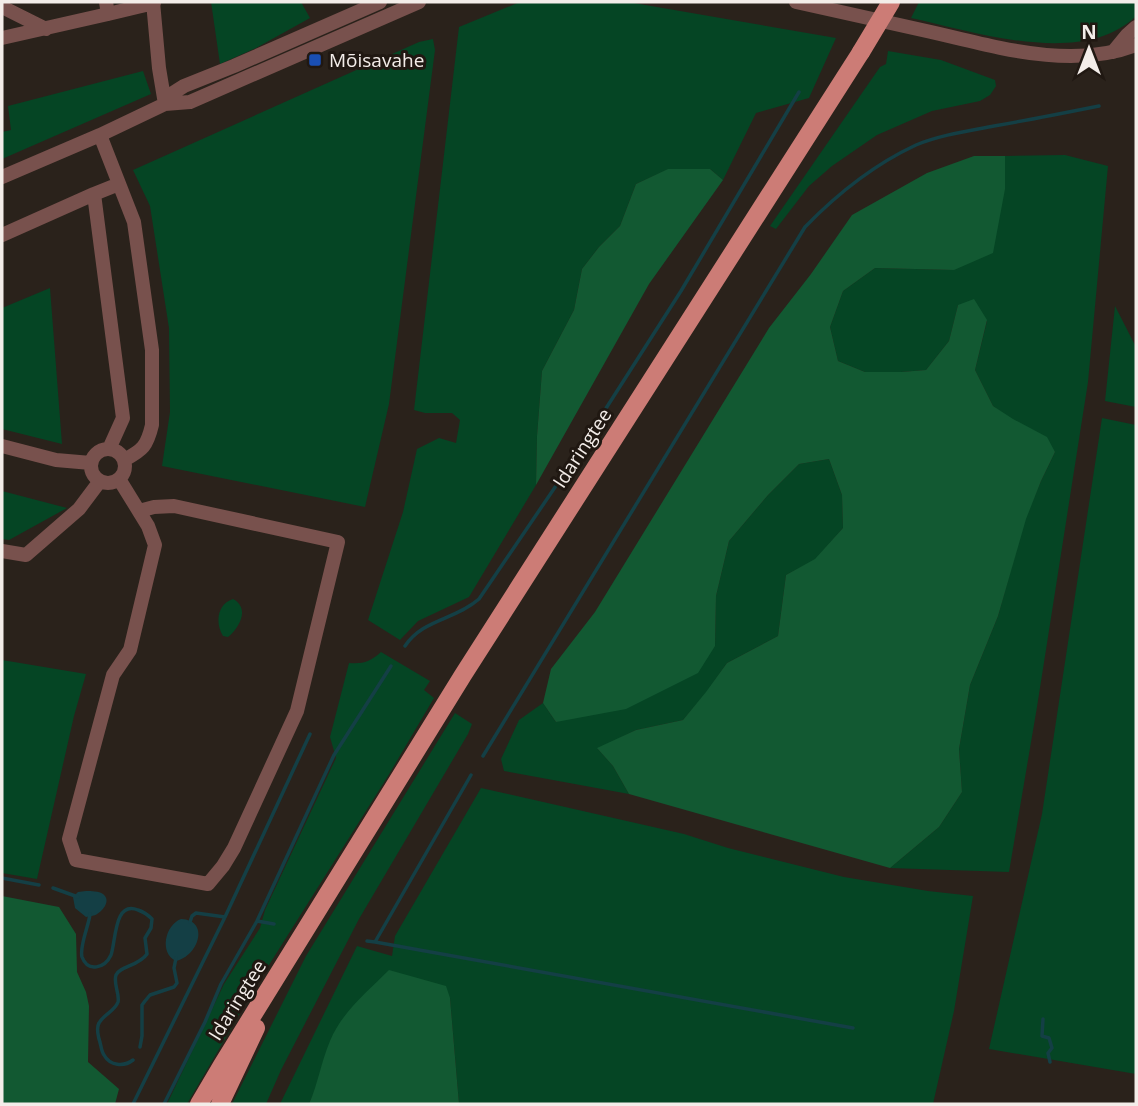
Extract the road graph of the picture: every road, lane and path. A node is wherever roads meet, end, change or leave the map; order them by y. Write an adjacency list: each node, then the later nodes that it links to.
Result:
1 (153, 2): 7 (street); 13 (street)
2 (380, 2): 13 (street)
3 (419, 2): 13 (street)
4 (796, 2): 12 (street)
5 (891, 2): 27 (main road, Idaringtee, bridge)
6 (2, 7): 9 (street)
7 (107, 8): 9 (street)
8 (1136, 27): 12 (street)
9 (46, 29): 10 (street)
10 (2, 38)
11 (1136, 45): 12 (street)
12 (1113, 52)
13 (165, 104): 14 (street)
14 (100, 135): 15 (street); 16 (street)
15 (2, 177)
16 (119, 184): 17 (street); 21 (street)
17 (94, 194): 18 (street); 20 (street)
18 (2, 235)
19 (2, 446): 22 (street)
20 (109, 449): 21 (street); 22 (street)
21 (124, 460): 23 (street)
22 (91, 463): 24 (street)
23 (119, 479): 24 (street); 25 (street)
24 (100, 481): 26 (street)
25 (139, 511): 25 (street)
26 (2, 551)
27 (312, 920): 28 (main road, Idaringtee); 29 (main road, Idaringtee)
28 (199, 1104)
29 (219, 1104)

